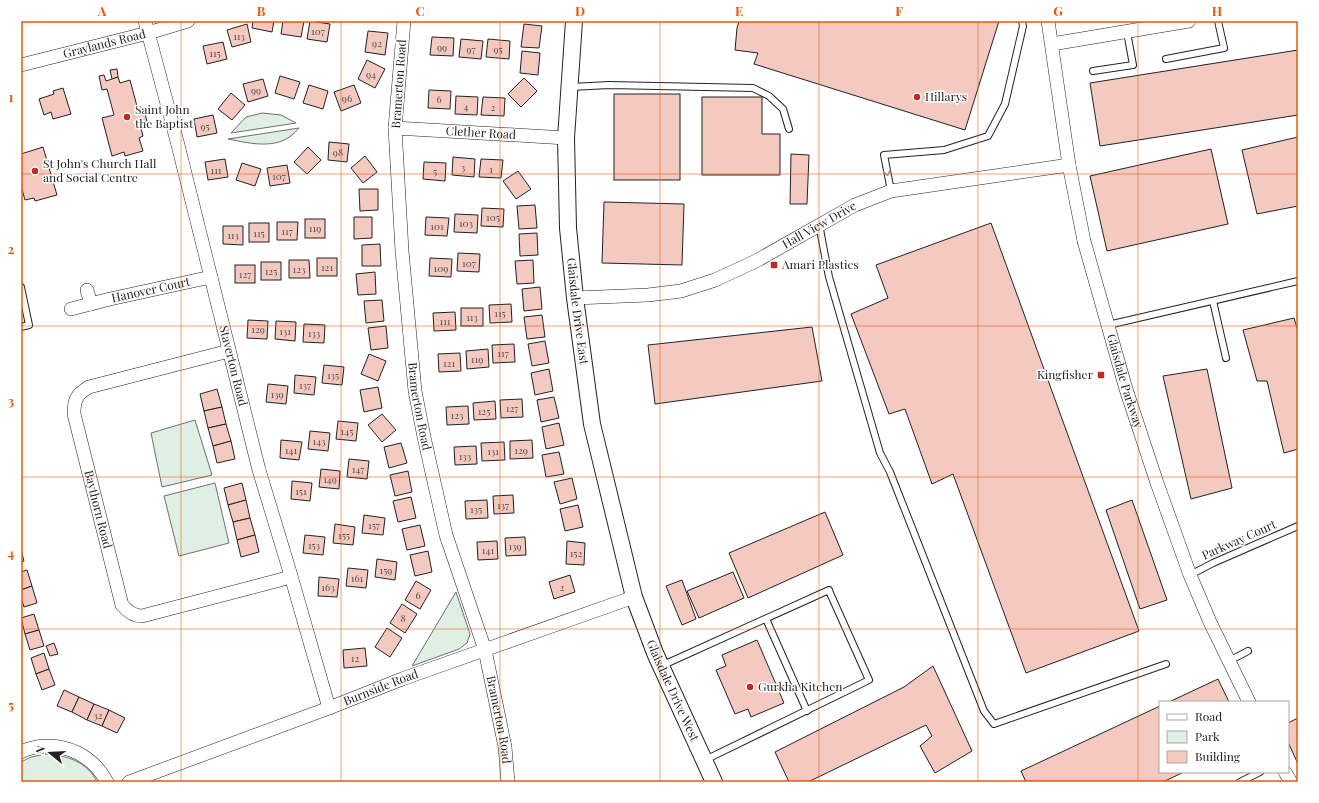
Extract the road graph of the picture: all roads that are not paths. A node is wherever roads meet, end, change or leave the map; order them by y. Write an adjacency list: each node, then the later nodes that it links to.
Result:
1 (188, 21): 8 (street, Graylands Road)
2 (404, 21): 15 (street, Bramerton Road)
3 (574, 21): 14 (street, Glaisdale Drive East)
4 (1022, 21): 19 (lane, one-way to 19)
5 (1048, 21): 10 (street, Glaisdale Parkway)
6 (1189, 21): 9 (street)
7 (1218, 21): 11 (lane)
8 (147, 27): 12 (street, Graylands Road); 21 (street, Staverton Road)
9 (1127, 32): 10 (street); 13 (lane)
10 (1052, 44): 18 (street, Glaisdale Parkway)
11 (1166, 59)
12 (21, 65)
13 (1093, 71)
14 (569, 87): 16 (lane); 17 (street, Glaisdale Drive East)
15 (395, 128): 17 (street, Clether Road); 38 (street, Bramerton Road)
16 (789, 129)
17 (566, 138): 25 (street, Glaisdale Drive East)
18 (1069, 165): 19 (street, Hall View Drive); 29 (street, Glaisdale Parkway)
19 (891, 192): 20 (street, Hall View Drive)
20 (819, 224): 25 (street, Hall View Drive); 41 (lane)
21 (211, 276): 27 (street, Hanover Court); 31 (street, Staverton Road)
22 (1298, 281): 26 (lane)
23 (21, 287): 30 (lane)
24 (87, 290): 27 (street)
25 (575, 298): 36 (street, Glaisdale Drive East)
26 (1213, 301): 29 (lane); 32 (lane)
27 (90, 304): 28 (street, Hanover Court)
28 (72, 309)
29 (1108, 325): 34 (street, Glaisdale Parkway)
30 (21, 327)
31 (228, 351): 35 (street, Staverton Road); 35 (street, Baythorn Road)
32 (1226, 358)
33 (1298, 526): 34 (lane, Parkway Court)
34 (1190, 575): 40 (street, Glaisdale Parkway)
35 (291, 577): 44 (street, Staverton Road)
36 (634, 597): 38 (street, Burnside Road); 42 (street, Glaisdale Drive West)
37 (766, 619): 42 (lane); 45 (lane); 45 (lane)
38 (485, 650): 44 (street, Burnside Road); 52 (street, Bramerton Road)
39 (1248, 652): 40 (lane)
40 (1229, 661): 43 (street, Glaisdale Parkway)
41 (1166, 664)
42 (661, 666): 47 (street, Glaisdale Drive West)
43 (1249, 701)
44 (329, 708): 51 (street, Burnside Road)
45 (807, 710): 47 (lane)
46 (22, 746): 50 (street)
47 (705, 760): 53 (street, Glaisdale Drive West)
48 (1258, 773): 54 (lane)
49 (1286, 773): 55 (street)
50 (107, 782)
51 (129, 782)
52 (508, 782)
53 (714, 782)
54 (1240, 782)
55 (1291, 782)

